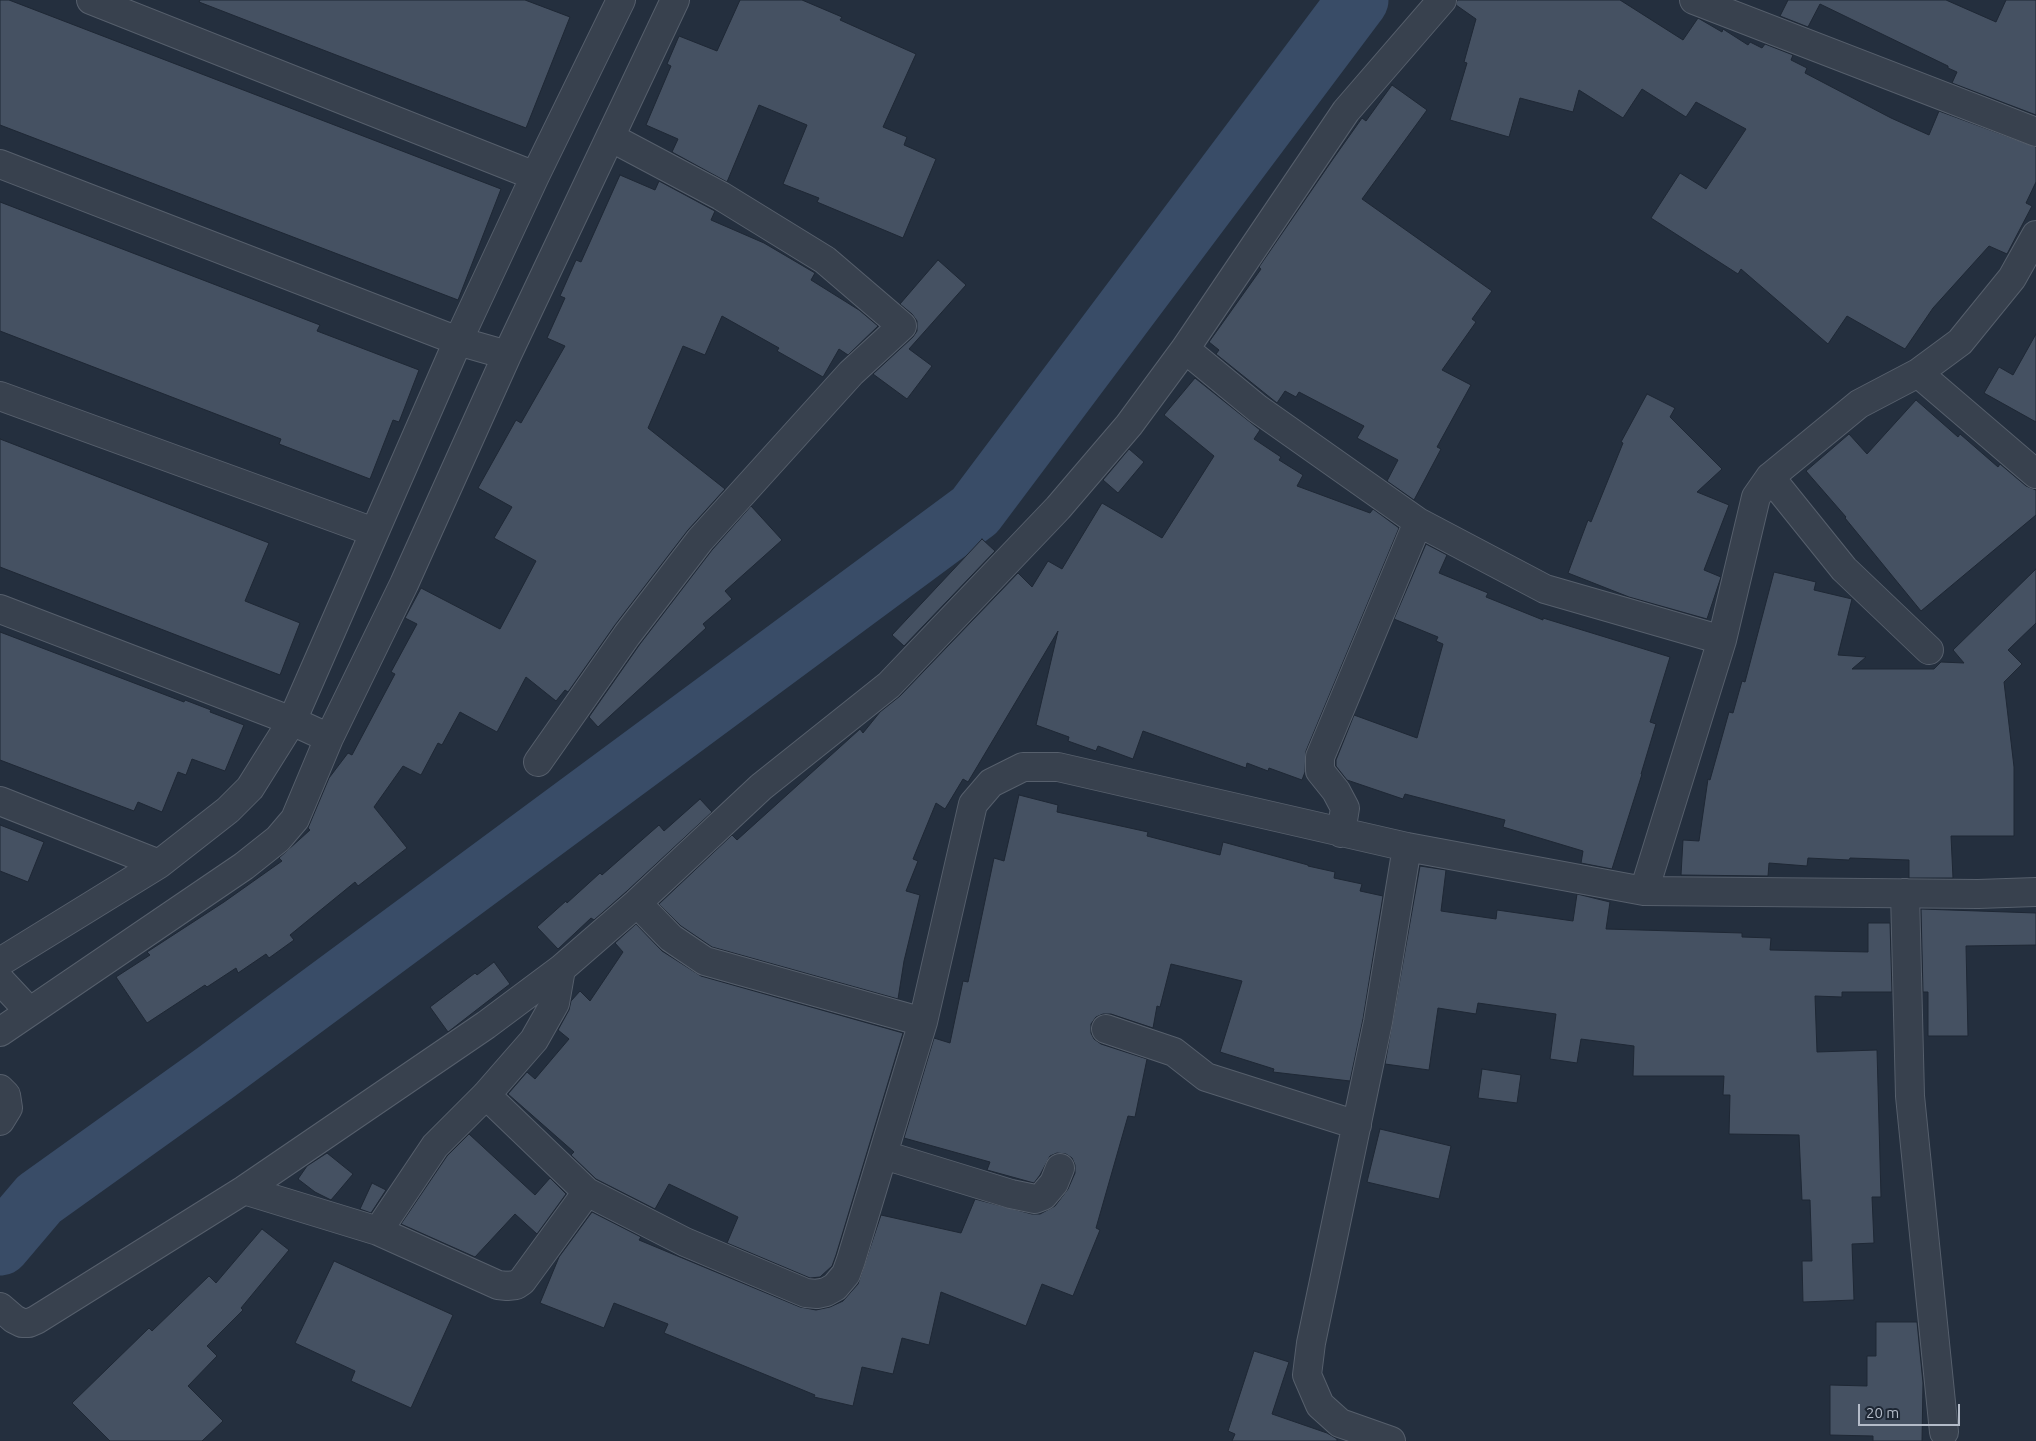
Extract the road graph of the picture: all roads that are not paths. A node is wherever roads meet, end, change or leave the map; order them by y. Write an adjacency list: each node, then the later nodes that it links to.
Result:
1 (91, 0): 9 (street)
2 (675, 0): 7 (street)
3 (1442, 0): 12 (street)
4 (1694, 0): 6 (street)
5 (615, 2): 9 (street)
6 (2036, 132)
7 (610, 138): 13 (street); 25 (street)
8 (0, 164): 11 (street)
9 (535, 176): 11 (street)
10 (2036, 234): 14 (street)
11 (458, 341): 13 (street); 19 (street)
12 (1185, 349): 18 (street); 33 (street)
13 (507, 355): 24 (street)
14 (1918, 373): 16 (street); 17 (street)
15 (0, 396): 19 (street)
16 (2036, 474)
17 (1764, 486): 21 (street); 22 (street)
18 (1418, 522): 21 (street); 27 (street)
19 (374, 532): 23 (street)
20 (0, 609): 23 (street)
21 (1722, 640): 30 (street)
22 (1929, 650)
23 (292, 721): 24 (street); 29 (street)
24 (329, 738): 37 (street)
25 (538, 762)
26 (0, 801): 29 (street)
27 (1341, 833): 28 (street); 38 (street)
28 (1406, 847): 30 (street); 44 (street)
29 (159, 864): 34 (street)
30 (1644, 891): 32 (street)
31 (2036, 892): 32 (street)
32 (1905, 893): 51 (street)
33 (637, 903): 35 (street); 38 (street)
34 (0, 962)
35 (561, 969): 42 (street); 47 (street)
36 (0, 980): 37 (street)
37 (29, 1011): 40 (street)
38 (923, 1022): 45 (street)
39 (1106, 1029): 44 (street)
40 (0, 1032)
41 (0, 1089): 43 (street)
42 (486, 1094): 48 (street); 49 (street)
43 (0, 1122)
44 (1357, 1125): 52 (street)
45 (884, 1155): 46 (street); 48 (street)
46 (1060, 1168)
47 (244, 1190): 49 (street); 50 (street)
48 (587, 1192): 49 (street)
49 (378, 1231)
50 (7, 1313)
51 (1944, 1432)
52 (1391, 1441)

